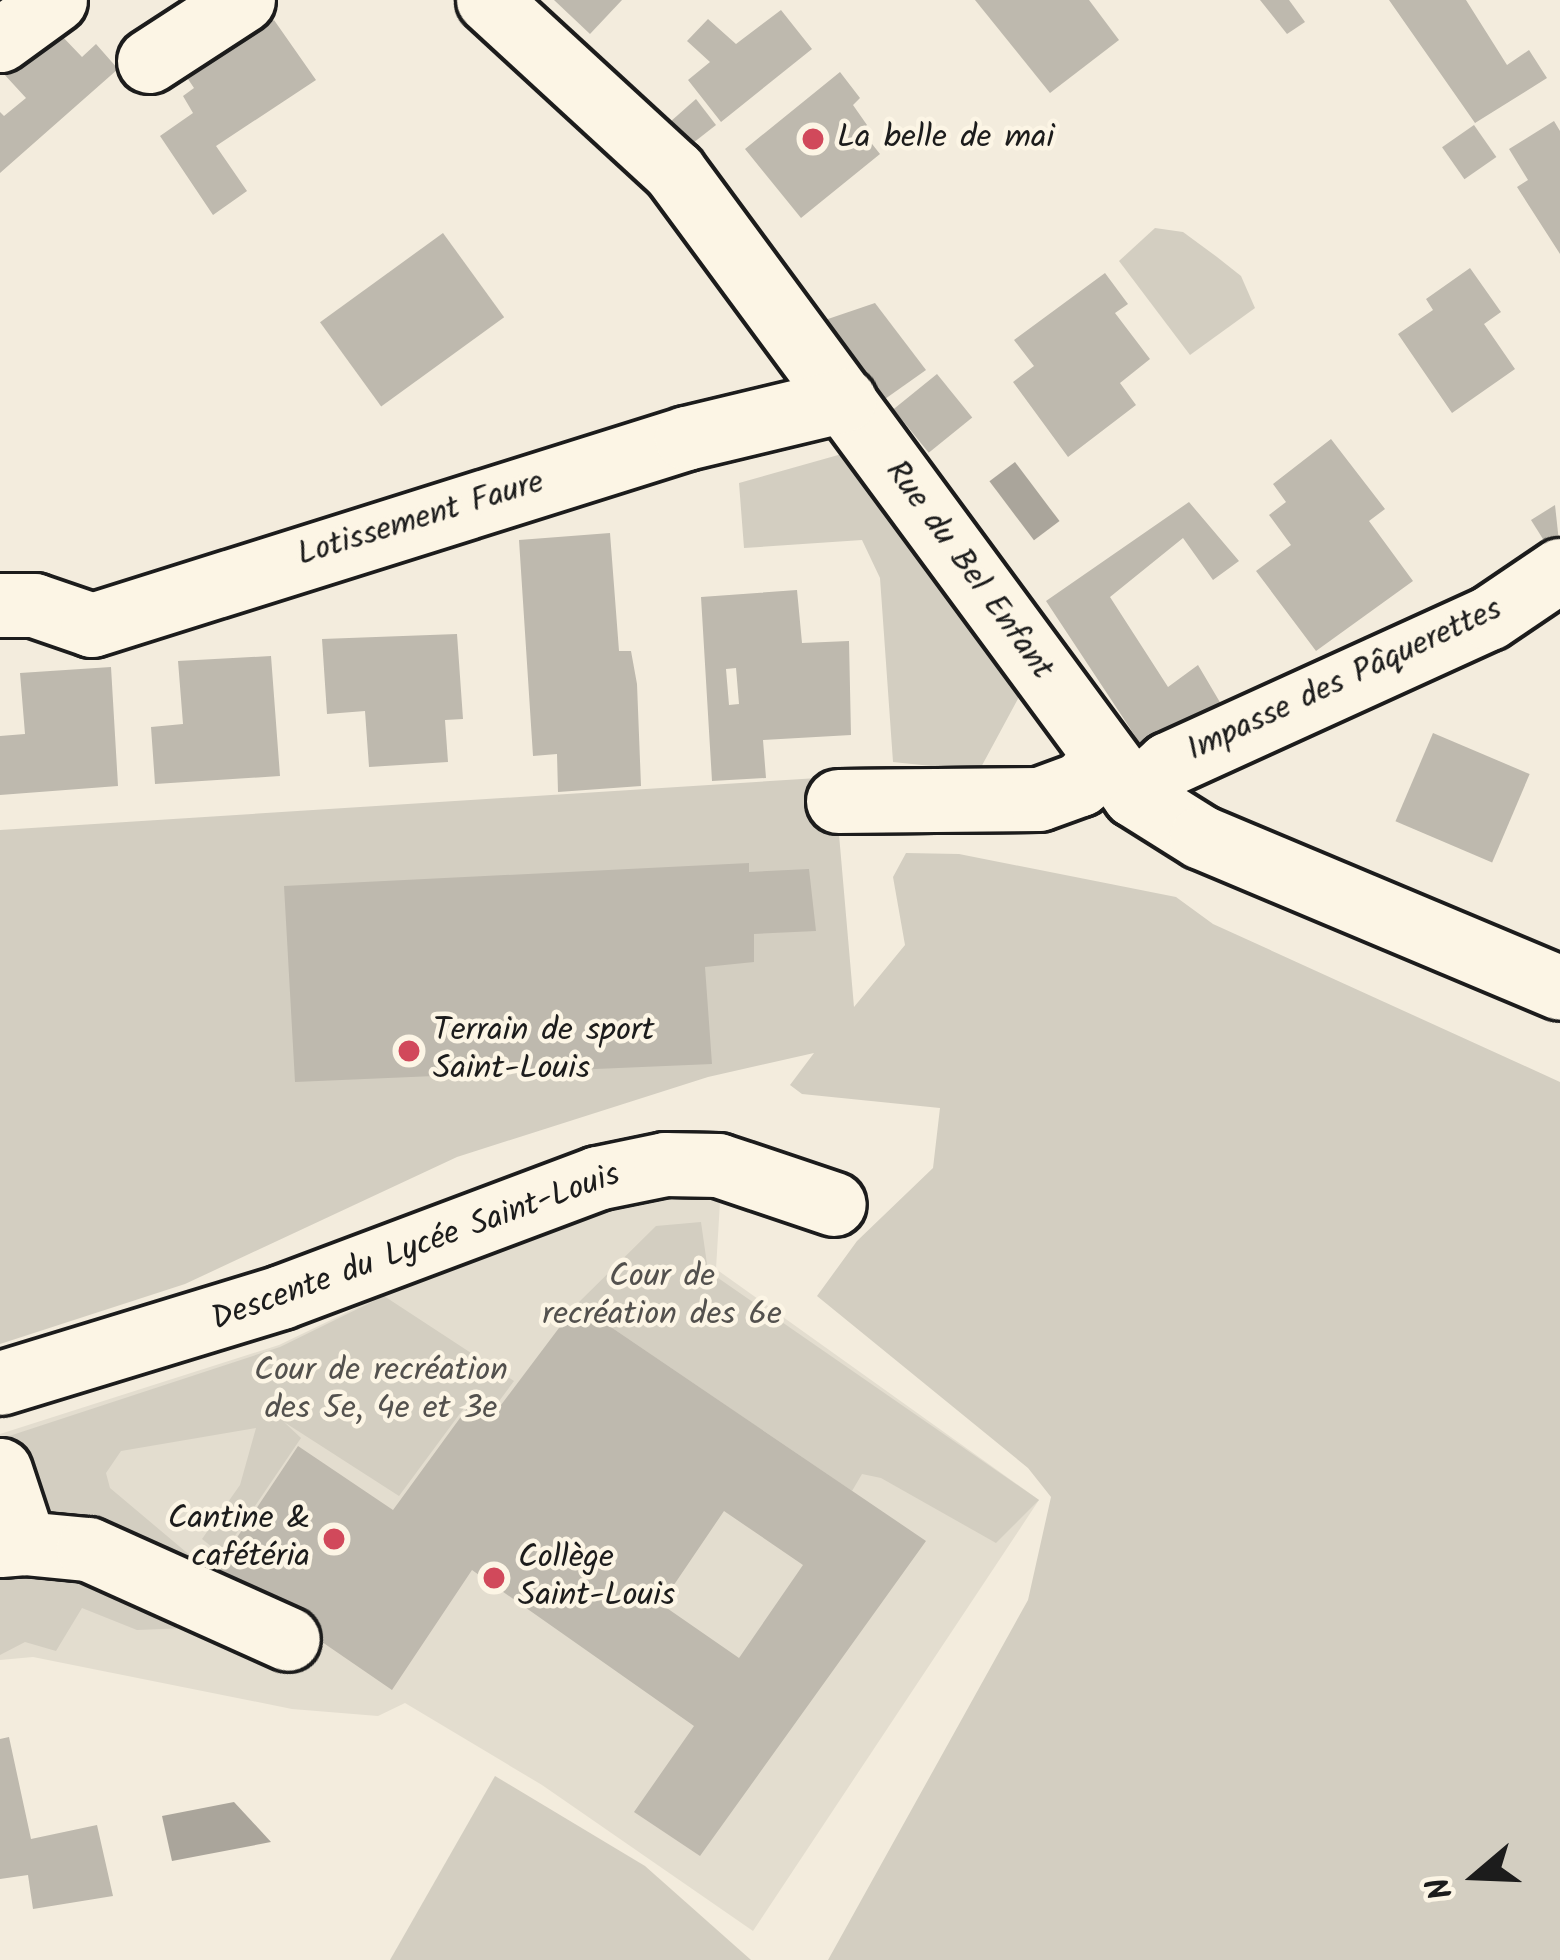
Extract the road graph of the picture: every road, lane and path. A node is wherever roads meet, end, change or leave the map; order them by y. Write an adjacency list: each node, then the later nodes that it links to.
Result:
1 (56, 0): 4 (street)
2 (243, 0): 5 (street)
3 (488, 0): 6 (street, Rue du Bel Enfant)
4 (0, 40)
5 (149, 62)
6 (844, 400): 8 (street, Lotissement Faure); 9 (street, Rue du Bel Enfant)
7 (1560, 570): 9 (street, Impasse des Pâquerettes)
8 (0, 605)
9 (1119, 777): 10 (street, Impasse des Pâquerettes); 11 (street, Rue du Bel Enfant)
10 (838, 801)
11 (1560, 988)
12 (834, 1204): 13 (street, Descente du Lycée Saint-Louis)
13 (0, 1383)
14 (0, 1470): 15 (street)
15 (12, 1544): 16 (street)
16 (288, 1639)

